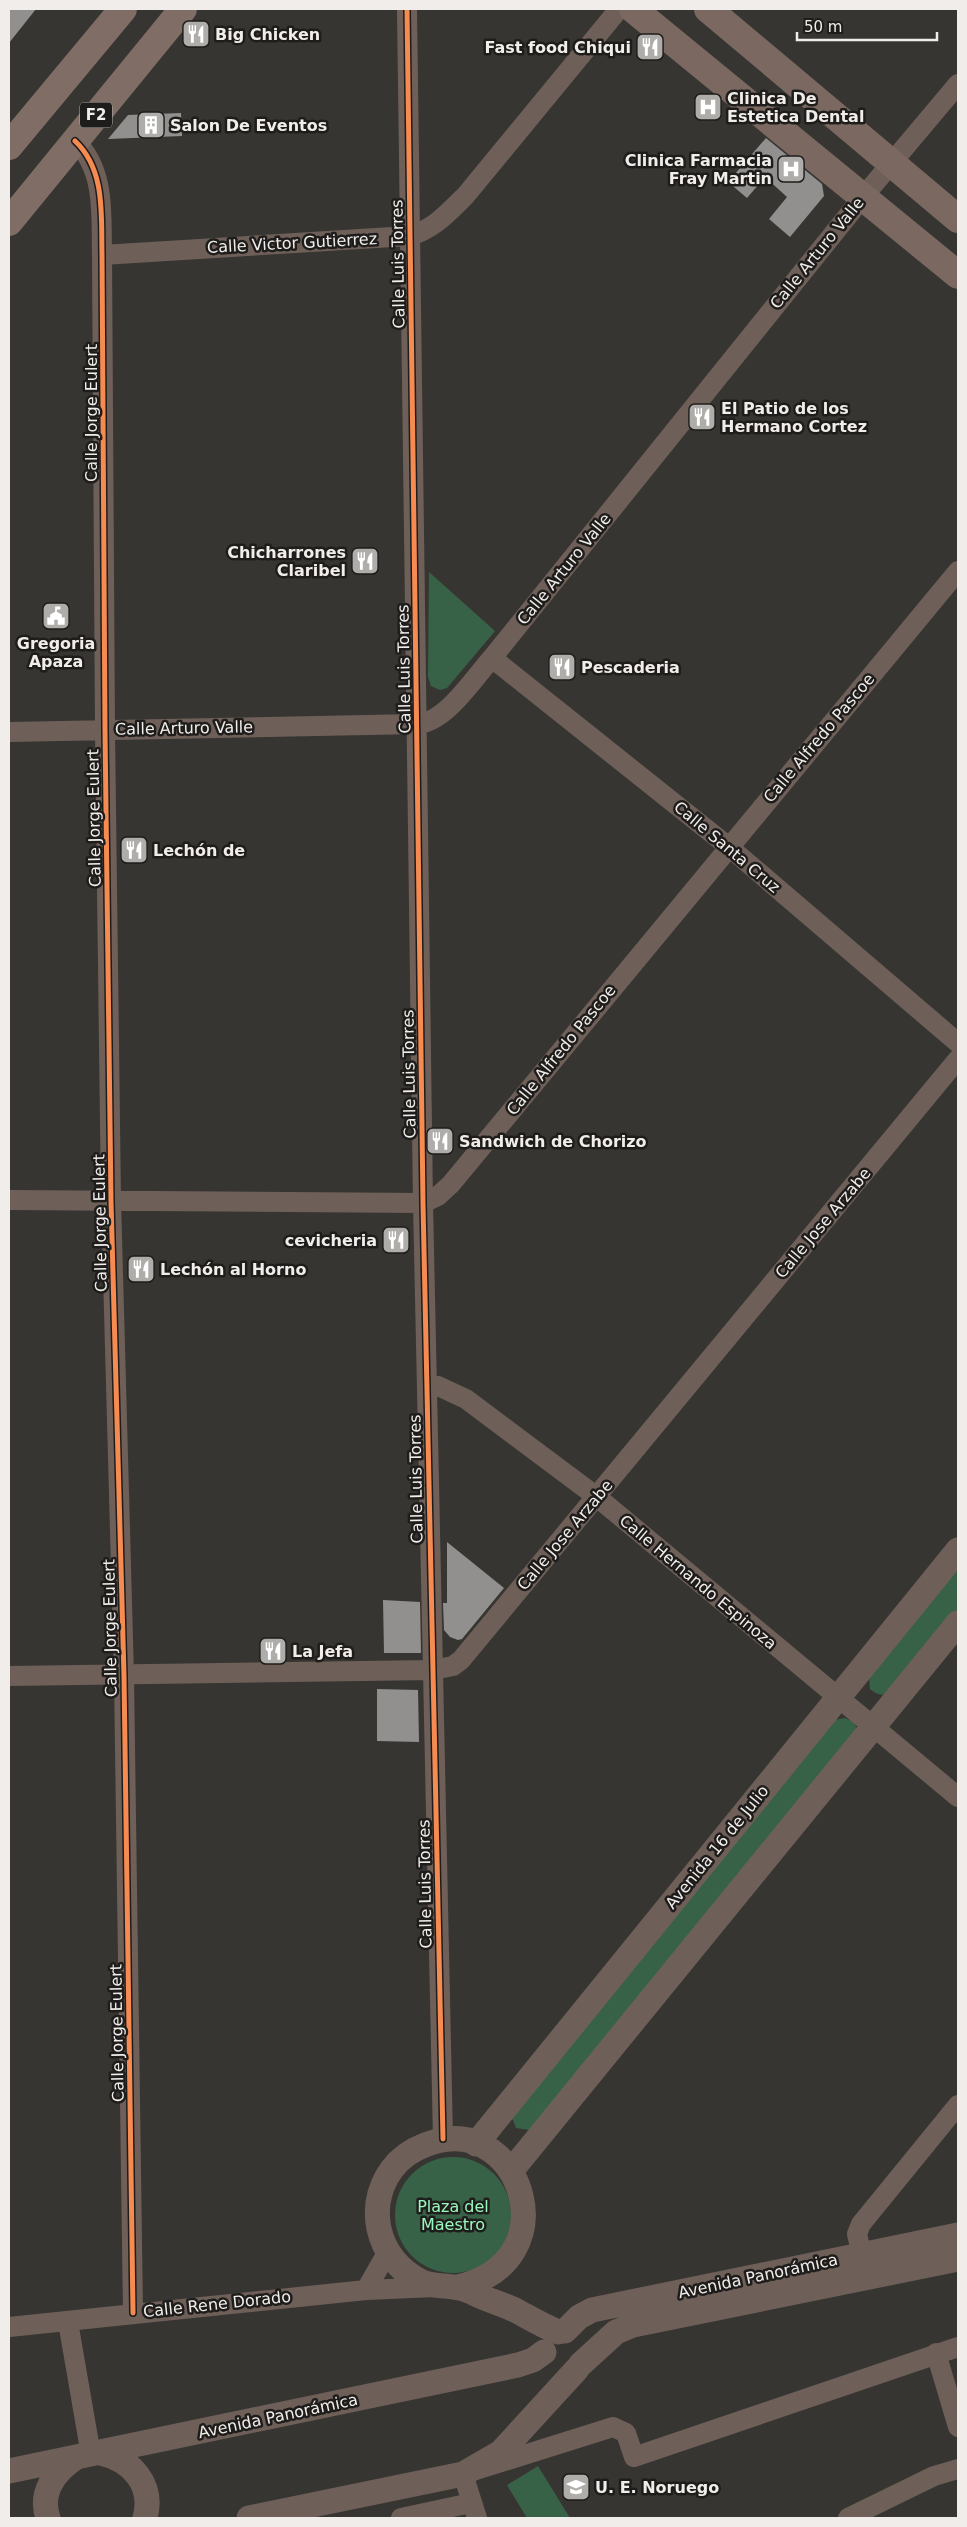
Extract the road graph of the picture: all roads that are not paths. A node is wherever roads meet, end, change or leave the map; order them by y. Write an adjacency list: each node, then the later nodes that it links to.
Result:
1 (123, 9): 9 (highway)
2 (183, 9): 8 (highway, F2)
3 (407, 9): 14 (street, Calle Luis Torres)
4 (619, 9): 14 (street, Calle Victor Gutierrez)
5 (633, 9): 11 (main road)
6 (708, 9): 10 (main road)
7 (958, 84): 10 (street, Calle Arturo Valle)
8 (75, 141): 13 (highway, F2); 15 (street, Calle Jorge Eulert)
9 (9, 146)
10 (891, 164): 11 (street, Calle Arturo Valle); 12 (main road)
11 (863, 197): 16 (main road); 18 (street, Calle Arturo Valle)
12 (958, 219)
13 (9, 222)
14 (410, 236): 15 (street, Calle Victor Gutierrez); 19 (street, Calle Luis Torres)
15 (102, 255): 20 (street, Calle Jorge Eulert)
16 (958, 275)
17 (958, 571): 22 (street, Calle Alfredo Pascoe)
18 (492, 658): 19 (street, Calle Arturo Valle); 22 (street, Calle Santa Cruz)
19 (418, 724): 20 (street, Calle Arturo Valle); 27 (street, Calle Luis Torres)
20 (105, 730): 21 (street, Calle Arturo Valle); 26 (street, Calle Jorge Eulert)
21 (9, 732)
22 (729, 847): 23 (street, Calle Santa Cruz); 27 (street, Calle Alfredo Pascoe)
23 (958, 1042)
24 (958, 1060): 29 (street, Calle Jose Arzabe)
25 (9, 1200): 26 (street)
26 (112, 1200): 27 (street); 34 (street, Calle Jorge Eulert)
27 (423, 1203): 28 (street, Calle Luis Torres)
28 (427, 1386): 29 (street, Calle Hernando Espinoza); 32 (street, Calle Luis Torres)
29 (597, 1497): 32 (street, Calle Jose Arzabe); 35 (street, Calle Hernando Espinoza)
30 (958, 1550): 35 (street, Avenida 16 de Julio)
31 (958, 1623): 36 (street)
32 (433, 1670): 34 (street, Calle Jose Arzabe); 39 (street, Calle Luis Torres)
33 (9, 1676): 34 (street, Calle Jose Arzabe)
34 (124, 1676): 50 (street, Calle Jorge Eulert)
35 (838, 1698): 36 (street, Calle Hernando Espinoza); 40 (street, Avenida 16 de Julio)
36 (873, 1727): 37 (street, Calle Hernando Espinoza); 41 (street)
37 (958, 1797)
38 (958, 2105): 46 (street)
39 (443, 2139): 40 (street); 43 (street)
40 (476, 2144): 41 (street)
41 (512, 2171): 45 (street)
42 (958, 2235): 46 (street, Avenida Panorámica)
43 (387, 2253): 47 (street); 48 (street)
44 (958, 2259): 46 (street, Avenida Panorámica)
45 (505, 2263): 47 (street); 49 (street)
46 (864, 2266): 53 (street, Avenida Panorámica); 56 (street, Avenida Panorámica)
47 (449, 2287): 48 (street, Calle Rene Dorado); 49 (street)
48 (366, 2290): 50 (street, Calle Rene Dorado)
49 (515, 2310): 53 (street)
50 (133, 2312): 51 (street, Calle Rene Dorado)
51 (68, 2322): 52 (street, Calle Rene Dorado); 58 (street)
52 (9, 2327)
53 (551, 2337): 56 (street); 56 (street); 58 (street, Avenida Panorámica)
54 (958, 2347): 55 (street)
55 (936, 2353): 57 (street); 61 (street)
56 (579, 2367): 61 (street, Avenida Panorámica)
57 (958, 2427)
58 (90, 2455): 60 (street, Avenida Panorámica); 63 (street); 64 (street)
59 (958, 2469): 67 (street)
60 (9, 2471)
61 (463, 2474): 62 (street); 65 (street, Avenida Panorámica)
62 (474, 2511): 66 (street)
63 (48, 2518)
64 (145, 2518)
65 (250, 2518)
66 (401, 2518)
67 (848, 2518)

